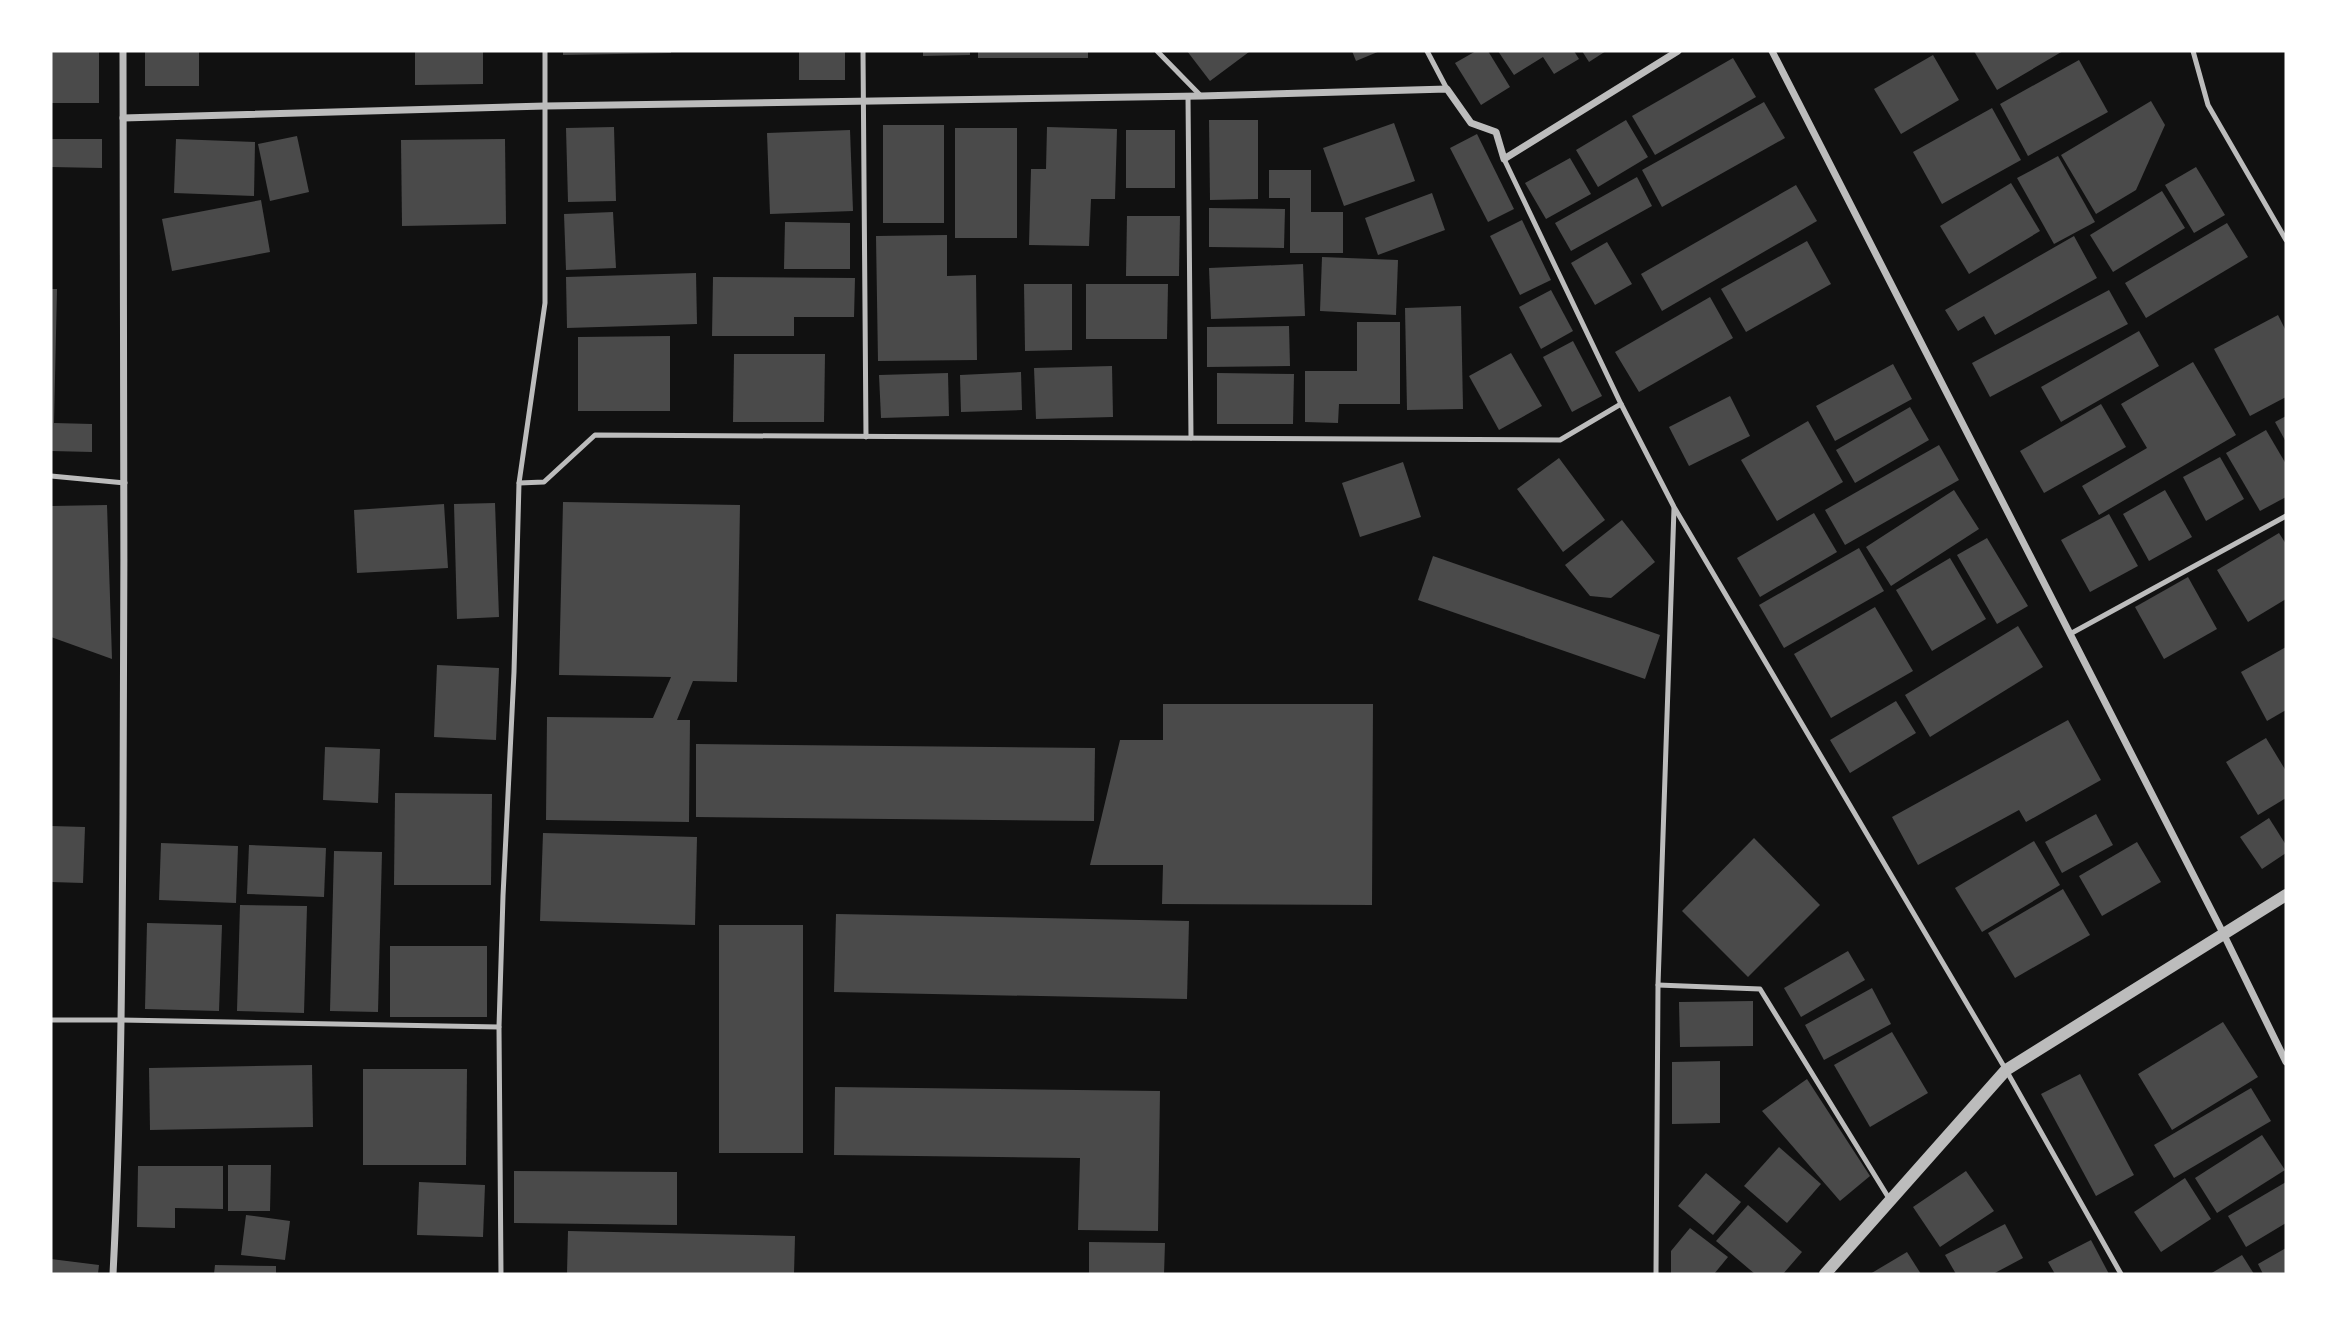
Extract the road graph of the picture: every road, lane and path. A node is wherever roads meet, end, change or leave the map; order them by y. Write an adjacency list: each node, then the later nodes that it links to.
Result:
1 (122, 51): 14 (street)
2 (545, 51): 13 (lane)
3 (863, 51): 12 (lane)
4 (1157, 51): 11 (lane)
5 (1427, 51): 9 (lane)
6 (1678, 51): 15 (street)
7 (1772, 51): 25 (street)
8 (2193, 51): 16 (lane)
9 (1447, 89): 11 (street); 15 (street)
10 (1188, 96): 11 (street); 12 (street); 19 (lane)
11 (1200, 96)
12 (864, 100): 13 (street); 18 (lane)
13 (545, 106): 14 (street); 21 (lane)
14 (123, 118): 22 (street)
15 (1504, 159): 17 (lane)
16 (2286, 240)
17 (1621, 404): 19 (lane); 23 (lane)
18 (866, 437): 19 (lane); 21 (lane)
19 (1191, 438)
20 (51, 476): 22 (lane)
21 (519, 483): 31 (lane)
22 (125, 484): 30 (street)
23 (1674, 507): 28 (lane); 33 (lane)
24 (2286, 516): 25 (lane)
25 (2070, 634): 27 (street)
26 (2286, 895): 27 (street)
27 (2223, 933): 32 (street); 33 (street)
28 (1658, 985): 34 (lane); 37 (lane)
29 (51, 1020): 30 (lane)
30 (121, 1020): 31 (lane); 35 (street)
31 (499, 1027): 36 (lane)
32 (2286, 1062)
33 (2006, 1070): 34 (street); 39 (lane)
34 (1890, 1201): 38 (street)
35 (113, 1274)
36 (501, 1274)
37 (1656, 1274)
38 (1825, 1274)
39 (2121, 1274)

